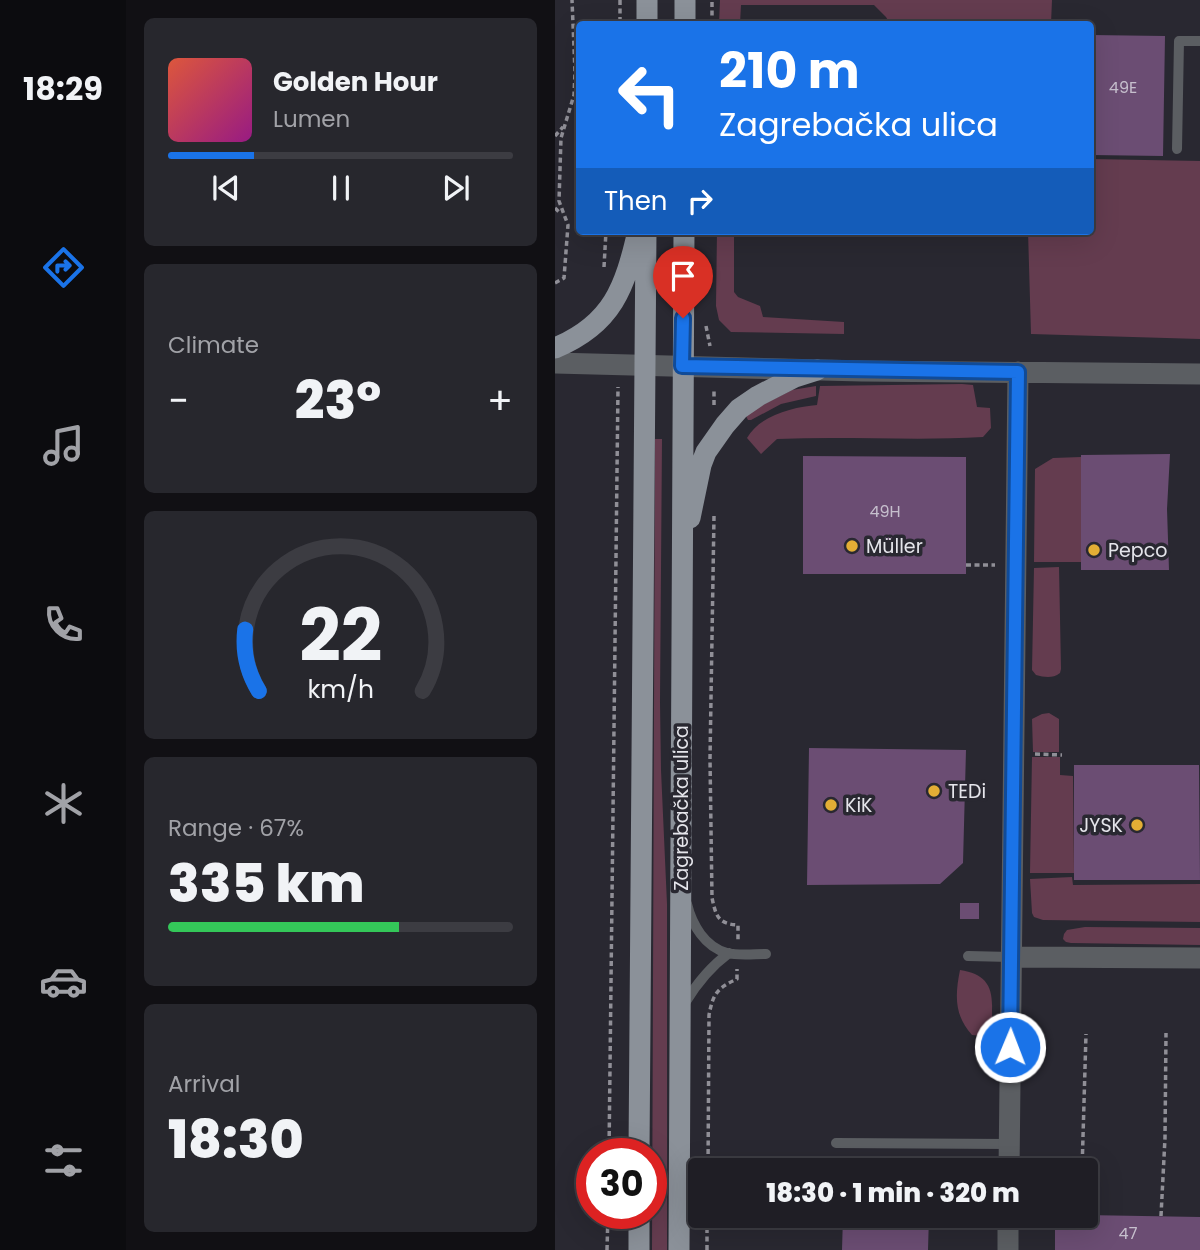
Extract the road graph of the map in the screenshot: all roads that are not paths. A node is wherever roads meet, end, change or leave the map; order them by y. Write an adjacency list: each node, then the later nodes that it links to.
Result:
1 (647, 0): 3 (main road)
2 (685, 0): 4 (main road)
3 (647, 21)
4 (685, 21)
5 (1200, 41): 6 (lane)
6 (1177, 149)
7 (637, 235): 10 (main road)
8 (646, 235): 12 (main road, Zagrebačka ulica)
9 (683, 235): 13 (main road, Zagrebačka ulica)
10 (555, 348)
11 (555, 363): 12 (street)
12 (646, 366): 13 (street); 25 (main road, Zagrebačka ulica)
13 (682, 366): 14 (street); 17 (main road, Zagrebačka ulica)
14 (817, 370): 15 (street); 17 (main road)
15 (1018, 372): 16 (street); 22 (street)
16 (1200, 374)
17 (682, 547): 18 (main road, Zagrebačka ulica)
18 (680, 878): 19 (lane); 24 (main road, Zagrebačka ulica)
19 (733, 954): 20 (lane); 24 (lane)
20 (766, 954)
21 (968, 956): 22 (lane)
22 (1011, 957): 23 (street); 27 (street)
23 (1200, 958)
24 (679, 1013): 32 (main road, Zagrebačka ulica)
25 (639, 1138)
26 (836, 1143): 27 (lane)
27 (1009, 1144): 28 (street)
28 (1009, 1158)
29 (1008, 1228): 33 (street)
30 (639, 1229): 31 (main road)
31 (639, 1250)
32 (679, 1250)
33 (1008, 1250)

